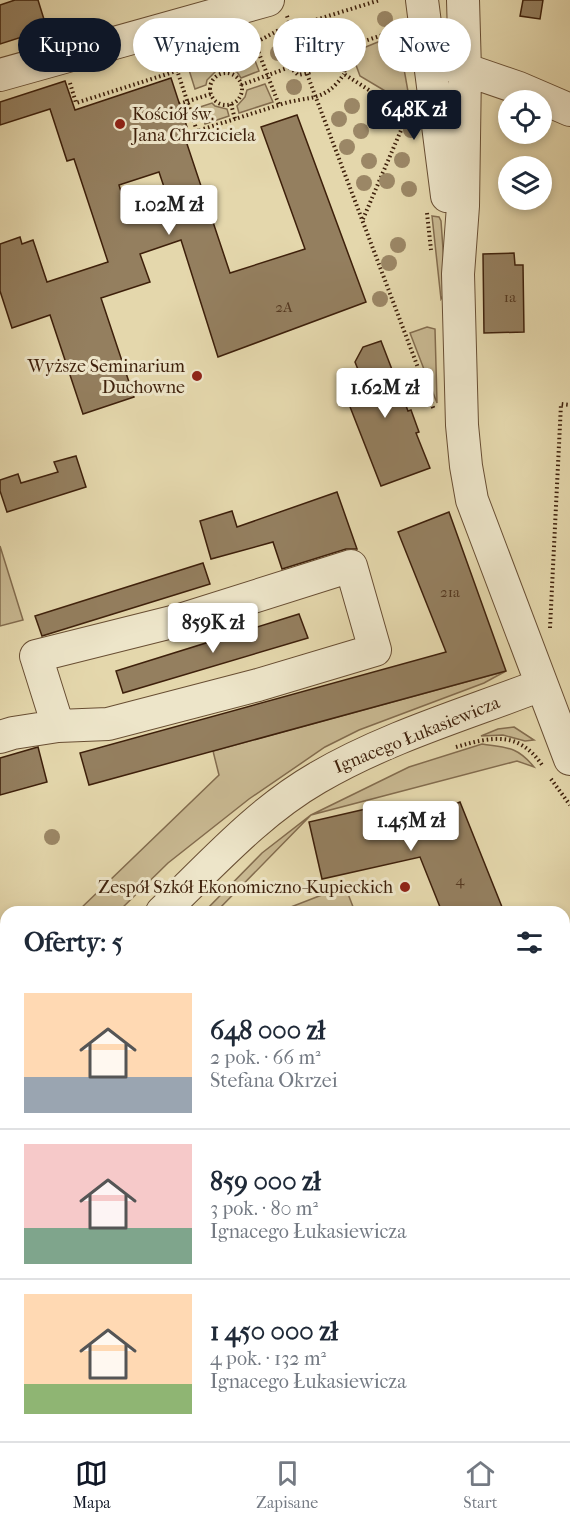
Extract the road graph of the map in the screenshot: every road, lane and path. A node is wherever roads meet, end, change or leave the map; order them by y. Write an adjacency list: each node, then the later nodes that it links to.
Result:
1 (380, 0): 7 (path)
2 (422, 0): 34 (street)
3 (432, 0): 8 (street)
4 (463, 0): 9 (street)
5 (283, 15): 6 (street); 10 (path)
6 (259, 18)
7 (322, 18)
8 (435, 18)
9 (464, 18)
10 (261, 40)
11 (261, 59): 25 (path)
12 (18, 70): 24 (street)
13 (66, 72): 14 (path)
14 (171, 72)
15 (178, 72): 29 (path)
16 (276, 72): 25 (path)
17 (295, 72): 22 (path)
18 (462, 72): 34 (street)
19 (465, 72): 37 (street)
20 (471, 72): 33 (street)
21 (221, 74): 26 (path); 27 (path)
22 (307, 74): 28 (path)
23 (344, 74): 28 (path); 34 (path)
24 (0, 75)
25 (267, 75): 26 (path); 32 (path)
26 (241, 85): 31 (path)
27 (211, 94): 29 (path); 31 (path)
28 (316, 98): 32 (path); 36 (path)
29 (187, 102): 30 (path); 35 (path)
30 (180, 104)
31 (231, 104): 35 (path)
32 (279, 105): 35 (path)
33 (570, 110)
34 (420, 114): 36 (path); 37 (street)
35 (235, 119)
36 (363, 219): 39 (path)
37 (458, 274): 41 (street)
38 (570, 405): 40 (path)
39 (437, 419)
40 (550, 632)
41 (541, 685): 45 (street); 47 (street, Ignacego Łukasiewicza)
42 (58, 726): 42 (street); 43 (street)
43 (0, 737)
44 (449, 749): 45 (path)
45 (554, 768): 46 (path)
46 (570, 805)
47 (168, 906)

